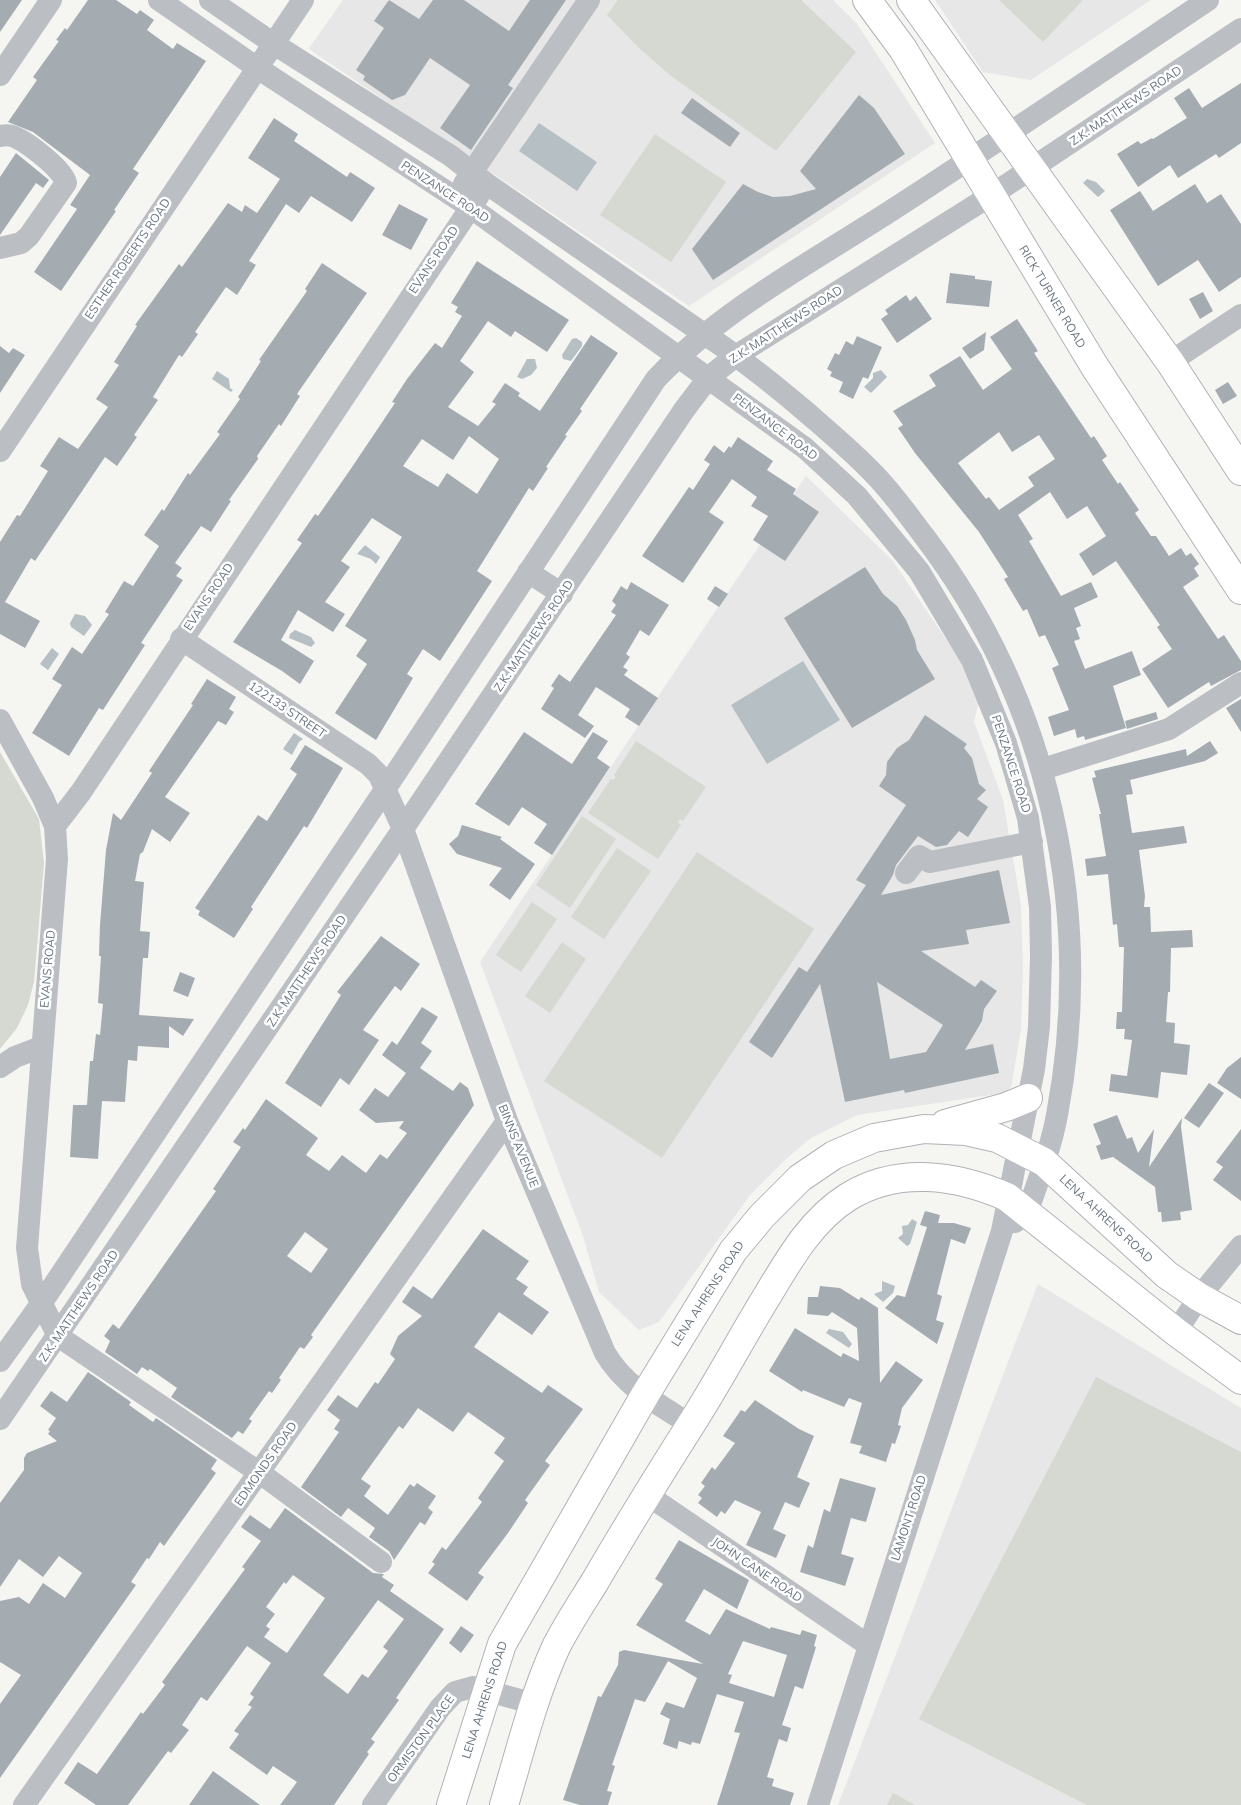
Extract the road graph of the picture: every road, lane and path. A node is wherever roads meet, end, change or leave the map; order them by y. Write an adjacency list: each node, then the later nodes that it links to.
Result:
1 (51, 0): 12 (street)
2 (159, 0): 11 (street, PENZANCE ROAD)
3 (210, 0): 10 (street)
4 (303, 0): 10 (street, ESTHER ROBERTS ROAD)
5 (589, 0): 17 (street, EVANS ROAD)
6 (867, 0): 15 (main road, RICK TURNER ROAD)
7 (911, 0): 13 (main road)
8 (1208, 0): 13 (street)
9 (1241, 29): 16 (street, Z.K. MATTHEWS ROAD)
10 (274, 44): 11 (street, ESTHER ROBERTS ROAD); 17 (street)
11 (256, 67): 19 (street, PENZANCE ROAD); 27 (street, ESTHER ROBERTS ROAD)
12 (0, 75)
13 (1006, 134): 15 (street); 16 (main road)
14 (0, 136): 20 (street)
15 (970, 160): 18 (main road, RICK TURNER ROAD); 22 (street)
16 (1032, 168): 18 (street, Z.K. MATTHEWS ROAD); 25 (main road)
17 (479, 178): 19 (street, EVANS ROAD); 22 (street)
18 (990, 196): 24 (street, Z.K. MATTHEWS ROAD); 32 (main road, RICK TURNER ROAD)
19 (463, 202): 23 (street, PENZANCE ROAD); 34 (street, EVANS ROAD)
20 (0, 248)
21 (1241, 315): 25 (street)
22 (704, 334): 23 (street); 24 (street)
23 (679, 355): 26 (street, PENZANCE ROAD); 31 (street)
24 (737, 355): 26 (street, Z.K. MATTHEWS ROAD); 29 (street)
25 (1170, 362): 28 (main road)
26 (709, 377): 30 (street, PENZANCE ROAD); 33 (street, Z.K. MATTHEWS ROAD)
27 (3, 440)
28 (1241, 471)
29 (905, 511): 30 (street); 35 (street)
30 (883, 527): 36 (street, PENZANCE ROAD)
31 (528, 572): 33 (street); 40 (street)
32 (1241, 590)
33 (562, 594): 42 (street, Z.K. MATTHEWS ROAD)
34 (181, 639): 40 (street, 122133 STREET); 41 (street, EVANS ROAD)
35 (994, 647): 36 (street); 39 (street)
36 (972, 660): 43 (street, PENZANCE ROAD)
37 (1241, 683): 39 (street)
38 (0, 720): 41 (street)
39 (1043, 769): 44 (street)
40 (386, 788): 42 (street, 122133 STREET); 46 (street)
41 (54, 826): 48 (street, EVANS ROAD)
42 (403, 829): 47 (street, Z.K. MATTHEWS ROAD); 51 (street, BINNS AVENUE)
43 (1033, 849): 44 (street); 45 (street); 50 (street, PENZANCE ROAD)
44 (1062, 851): 54 (street)
45 (906, 873)
46 (261, 975): 47 (street); 58 (street)
47 (290, 995): 61 (street, Z.K. MATTHEWS ROAD)
48 (41, 1047): 49 (street); 58 (street, EVANS ROAD)
49 (0, 1067)
50 (1028, 1098): 52 (main road); 53 (street, PENZANCE ROAD)
51 (507, 1121): 64 (street, BINNS AVENUE); 67 (street, EDMONDS ROAD)
52 (924, 1129): 53 (main road, LENA AHRENS ROAD); 64 (main road, LENA AHRENS ROAD)
53 (1018, 1148): 54 (main road, LENA AHRENS ROAD); 55 (street, PENZANCE ROAD)
54 (1044, 1162): 55 (street); 57 (main road, LENA AHRENS ROAD)
55 (1017, 1205): 60 (main road); 66 (main road); 70 (street, LAMONT ROAD)
56 (1241, 1246): 57 (street)
57 (1199, 1297): 59 (main road, LENA AHRENS ROAD); 60 (street)
58 (41, 1304): 61 (street, EVANS ROAD); 62 (street)
59 (1241, 1320)
60 (1176, 1332): 63 (main road)
61 (58, 1336): 65 (street, Z.K. MATTHEWS ROAD); 67 (street)
62 (0, 1361)
63 (1241, 1380)
64 (645, 1395): 66 (street, BINNS AVENUE); 71 (main road, LENA AHRENS ROAD)
65 (0, 1419)
66 (690, 1425): 68 (main road)
67 (260, 1473): 69 (street); 73 (street, EDMONDS ROAD)
68 (646, 1494): 70 (street, JOHN CANE ROAD); 72 (main road)
69 (381, 1562)
70 (868, 1645): 77 (street, LAMONT ROAD)
71 (487, 1690): 72 (street, ORMISTON PLACE); 74 (street, ORMISTON PLACE); 75 (main road, LENA AHRENS ROAD)
72 (535, 1704): 76 (main road)
73 (24, 1805)
74 (373, 1805)
75 (451, 1805)
76 (504, 1805)
77 (818, 1805)

